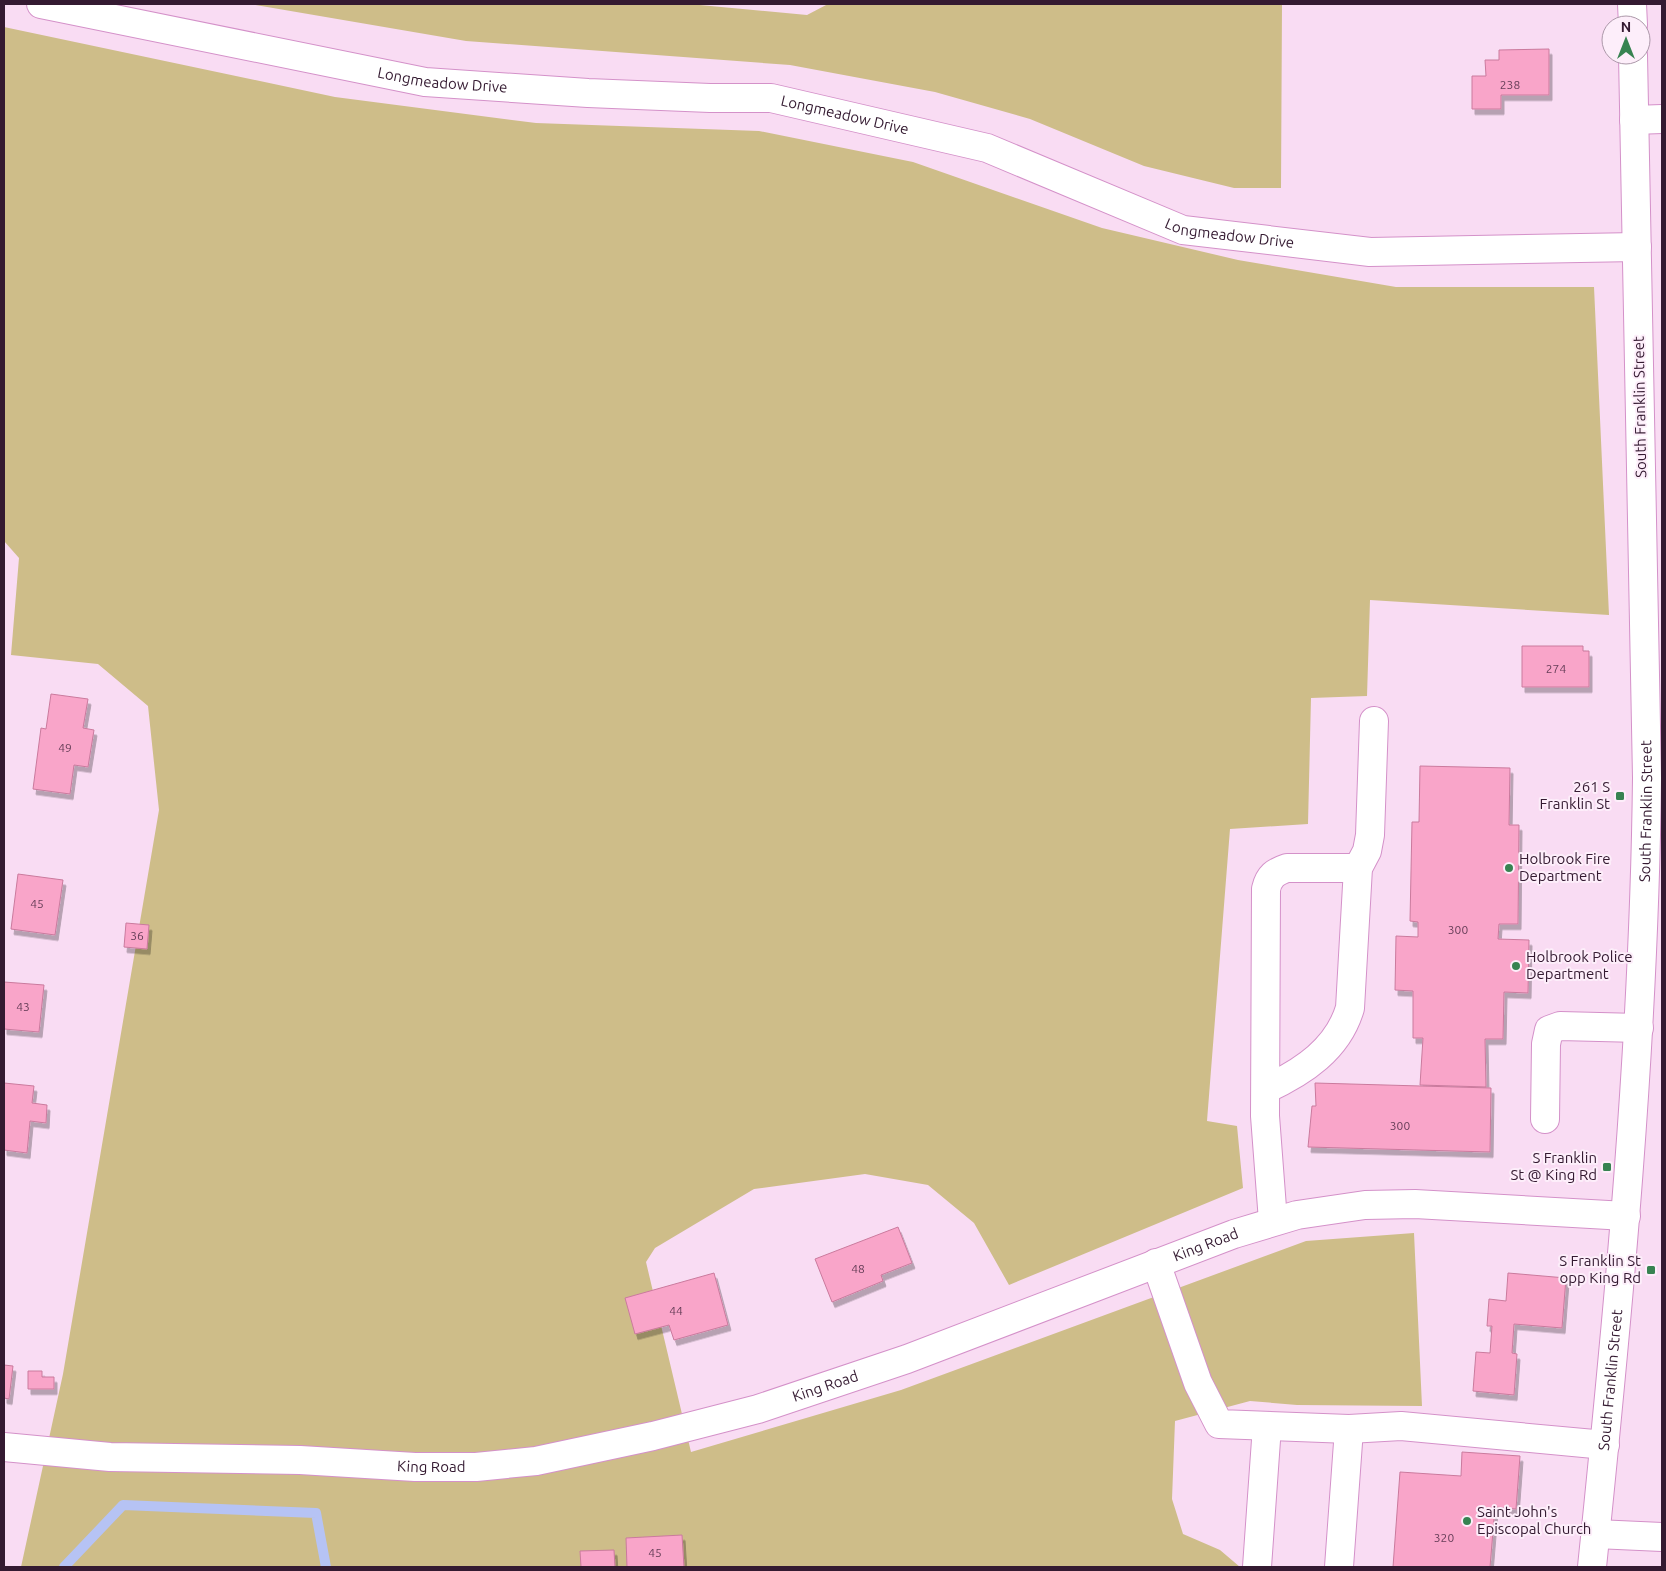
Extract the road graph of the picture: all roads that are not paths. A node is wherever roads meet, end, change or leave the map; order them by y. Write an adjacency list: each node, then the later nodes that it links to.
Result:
1 (41, 4): 5 (street, Longmeadow Drive)
2 (1633, 65): 4 (street, South Franklin Street)
3 (1662, 119): 4 (street)
4 (1634, 120): 5 (street, South Franklin Street)
5 (1637, 247): 8 (street, South Franklin Street)
6 (1374, 721): 7 (street)
7 (1358, 868): 9 (street); 9 (street)
8 (1639, 1028): 10 (street); 11 (street, South Franklin Street)
9 (1266, 1089): 12 (street)
10 (1545, 1119)
11 (1626, 1216): 12 (street, King Road); 16 (street, South Franklin Street)
12 (1273, 1221): 13 (street, King Road)
13 (1156, 1263): 14 (street); 17 (street, King Road)
14 (1267, 1426): 15 (street); 20 (street)
15 (1349, 1429): 16 (street); 21 (street)
16 (1604, 1445): 18 (street, South Franklin Street)
17 (4, 1447)
18 (1596, 1534): 19 (street); 22 (street, South Franklin Street)
19 (1662, 1537)
20 (1257, 1567)
21 (1339, 1567)
22 (1592, 1567)

